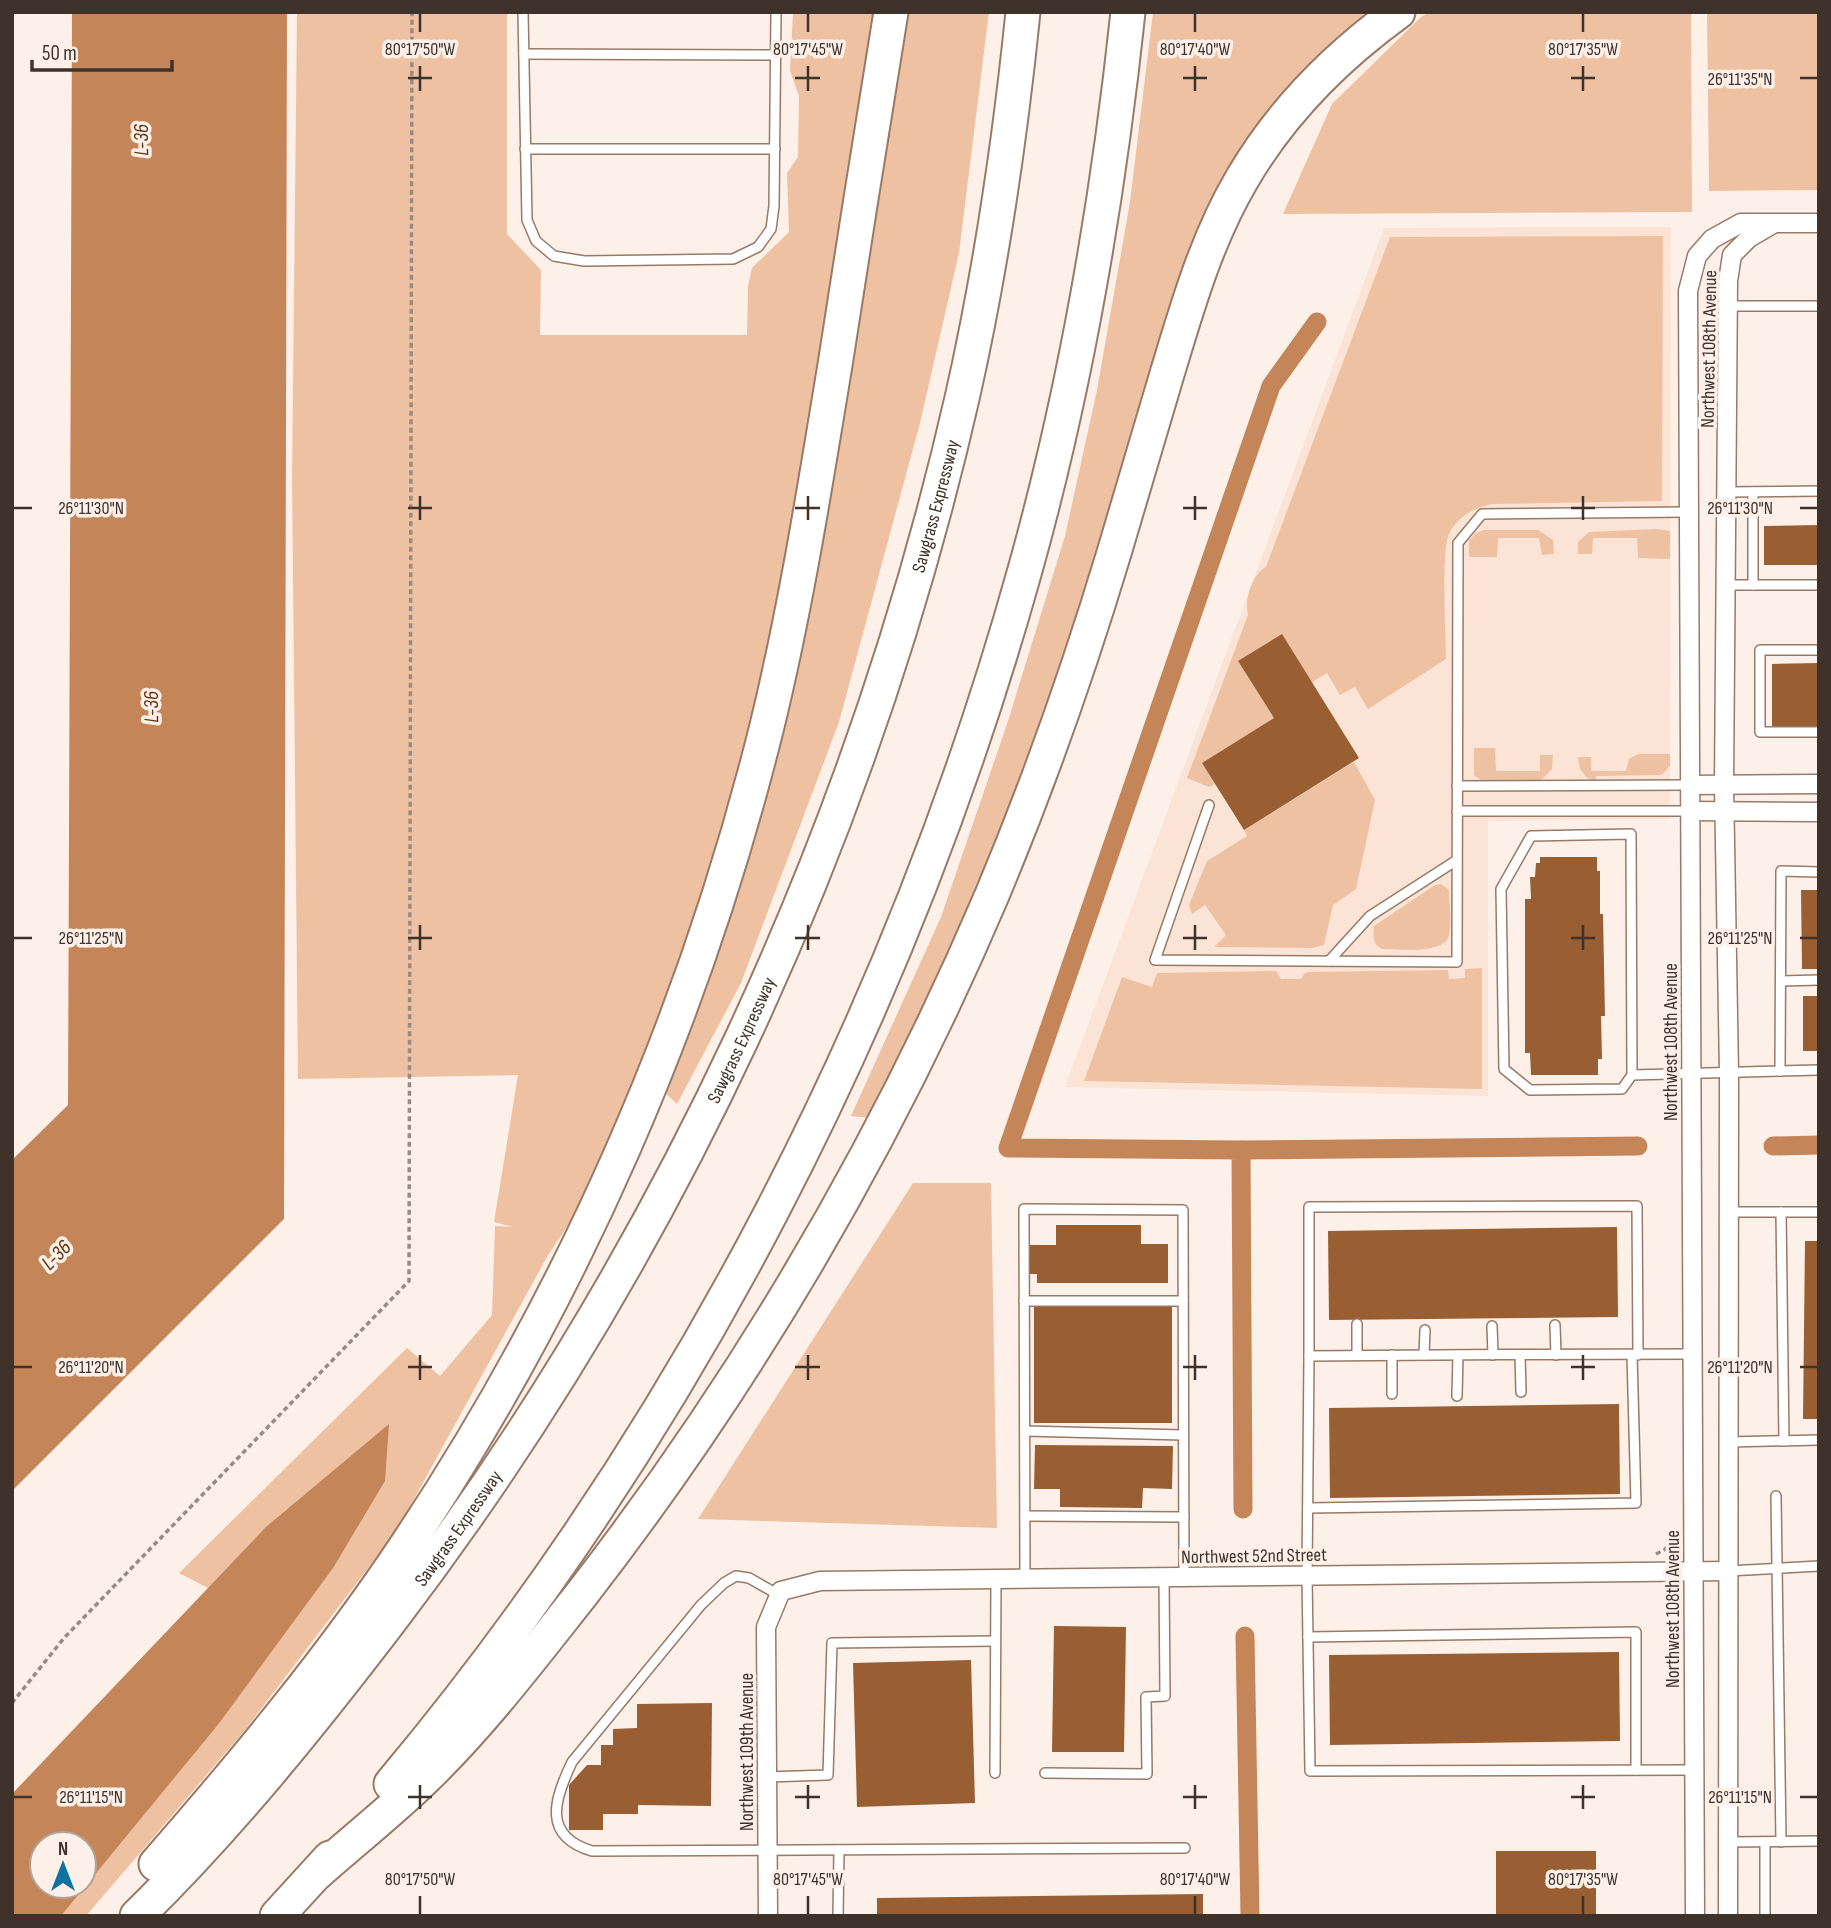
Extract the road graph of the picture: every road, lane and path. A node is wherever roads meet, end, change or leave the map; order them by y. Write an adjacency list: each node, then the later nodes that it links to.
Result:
1 (412, 12): 87 (path)
2 (523, 12): 8 (lane)
3 (776, 12): 9 (lane)
4 (891, 12): 101 (highway)
5 (1023, 12): 102 (highway, Sawgrass Expressway)
6 (1128, 12): 100 (highway)
7 (1398, 12): 100 (highway)
8 (524, 54): 9 (lane); 10 (lane)
9 (775, 55): 11 (lane)
10 (525, 149): 11 (lane); 11 (lane)
11 (775, 149)
12 (1776, 223): 13 (street); 14 (street, Northwest 108th Avenue); 19 (street, Northwest 108th Avenue)
13 (1819, 223)
14 (1728, 306): 15 (lane); 17 (street, Northwest 108th Avenue)
15 (1819, 306)
16 (1819, 491): 18 (lane)
17 (1726, 492): 18 (lane); 20 (street, Northwest 108th Avenue)
18 (1753, 492): 21 (lane)
19 (1689, 512): 26 (street, Northwest 108th Avenue); 28 (lane)
20 (1726, 585): 21 (lane); 27 (street, Northwest 108th Avenue)
21 (1753, 585): 22 (lane)
22 (1819, 585)
23 (1819, 650): 24 (lane)
24 (1819, 732)
25 (1819, 784): 27 (street)
26 (1690, 785): 27 (street); 28 (lane); 31 (street, Northwest 108th Avenue)
27 (1724, 785): 32 (street, Northwest 108th Avenue)
28 (1457, 786): 30 (lane)
29 (1209, 805): 36 (lane)
30 (1457, 811): 31 (lane); 34 (lane)
31 (1690, 811): 32 (street); 43 (street, Northwest 108th Avenue)
32 (1726, 811): 33 (street); 41 (street, Northwest 108th Avenue)
33 (1819, 812)
34 (1457, 860): 36 (lane); 36 (lane)
35 (1819, 872): 38 (lane)
36 (1329, 961)
37 (1819, 980): 38 (lane)
38 (1781, 981): 40 (lane)
39 (1819, 1070): 40 (lane)
40 (1780, 1071): 41 (lane)
41 (1729, 1073): 43 (lane); 44 (street, Northwest 108th Avenue)
42 (1632, 1075): 42 (lane); 43 (lane)
43 (1691, 1075): 53 (street, Northwest 108th Avenue)
44 (1729, 1212): 45 (lane); 70 (street, Northwest 108th Avenue)
45 (1781, 1212): 46 (lane); 69 (lane)
46 (1819, 1212)
47 (1024, 1301): 48 (lane); 48 (lane); 66 (lane)
48 (1183, 1301): 67 (lane)
49 (1357, 1324): 54 (lane)
50 (1555, 1325): 60 (lane)
51 (1492, 1326): 58 (lane)
52 (1425, 1330): 56 (lane)
53 (1692, 1354): 61 (lane); 78 (street, Northwest 108th Avenue)
54 (1357, 1355): 55 (lane); 62 (lane)
55 (1392, 1355): 56 (lane); 64 (lane)
56 (1424, 1355): 57 (lane)
57 (1458, 1355): 58 (lane); 65 (lane)
58 (1493, 1355): 59 (lane)
59 (1520, 1355): 60 (lane); 63 (lane)
60 (1556, 1355): 61 (lane)
61 (1635, 1355): 62 (lane); 72 (lane)
62 (1309, 1356): 72 (lane)
63 (1521, 1392)
64 (1391, 1394)
65 (1457, 1396)
66 (1025, 1431): 67 (lane); 73 (lane)
67 (1183, 1435): 74 (lane)
68 (1819, 1440): 69 (lane)
69 (1784, 1441): 70 (lane)
70 (1728, 1442): 77 (street, Northwest 108th Avenue)
71 (1776, 1496): 76 (lane)
72 (1308, 1508): 79 (lane)
73 (1025, 1516): 74 (lane); 83 (lane)
74 (1184, 1517): 81 (lane)
75 (1819, 1566): 76 (lane)
76 (1777, 1568): 77 (lane); 96 (lane)
77 (1728, 1571): 78 (street, Northwest 52nd Street); 94 (street, Northwest 108th Avenue)
78 (1693, 1572): 79 (street, Northwest 52nd Street); 89 (street, Northwest 108th Avenue)
79 (1307, 1576): 81 (street, Northwest 52nd Street); 85 (lane)
80 (1164, 1577): 81 (street, Northwest 52nd Street); 83 (street, Northwest 52nd Street); 91 (lane)
81 (1184, 1577)
82 (996, 1579): 83 (street, Northwest 52nd Street); 84 (street, Northwest 52nd Street); 86 (lane)
83 (1025, 1579)
84 (780, 1593): 92 (street, Northwest 109th Avenue); 98 (lane)
85 (1308, 1637): 88 (lane); 88 (lane)
86 (995, 1641): 90 (lane); 92 (lane)
87 (12, 1703)
88 (1636, 1770): 89 (lane)
89 (1694, 1770): 106 (street, Northwest 108th Avenue)
90 (995, 1773)
91 (1045, 1773)
92 (767, 1777): 98 (street, Northwest 109th Avenue)
93 (1819, 1841): 96 (lane)
94 (1728, 1842): 95 (lane); 107 (street, Northwest 108th Avenue)
95 (1765, 1842): 96 (lane); 108 (lane)
96 (1781, 1842)
97 (1185, 1848): 99 (lane)
98 (768, 1850): 99 (lane); 104 (street, Northwest 109th Avenue)
99 (839, 1850): 105 (lane)
100 (317, 1873): 103 (highway)
101 (116, 1916)
102 (137, 1916)
103 (277, 1916)
104 (768, 1916)
105 (838, 1916)
106 (1695, 1916)
107 (1728, 1916)
108 (1765, 1916)

